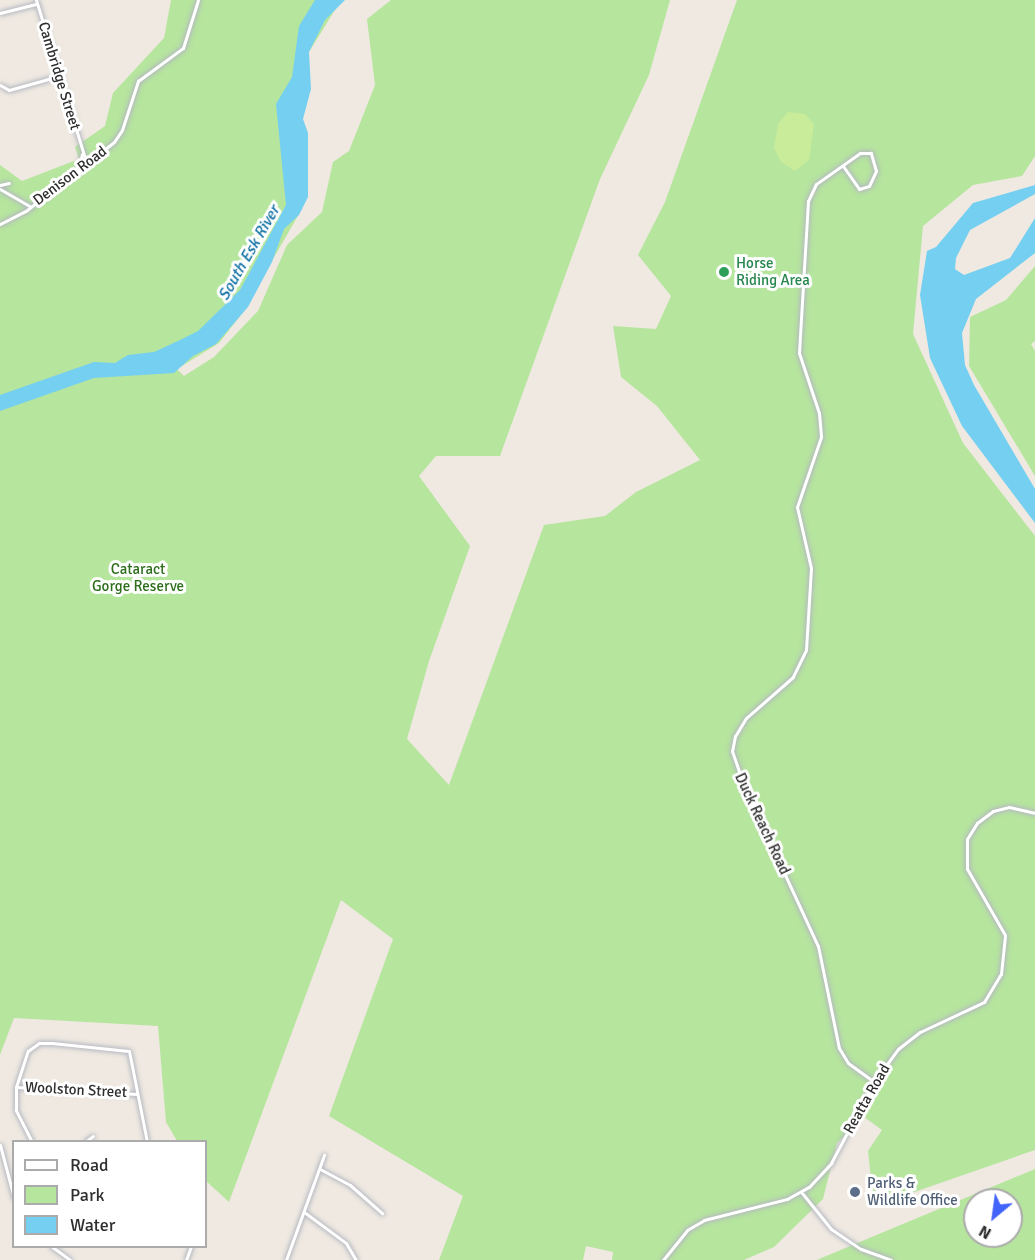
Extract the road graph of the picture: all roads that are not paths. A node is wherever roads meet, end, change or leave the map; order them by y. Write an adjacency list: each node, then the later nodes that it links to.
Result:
1 (198, 0): 7 (street, Denison Road)
2 (37, 2): 3 (street); 4 (street, Cambridge Street)
3 (0, 13)
4 (59, 76): 5 (street); 6 (street, Cambridge Street)
5 (0, 85)
6 (82, 152): 7 (street, Cambridge Street); 9 (street)
7 (86, 162): 9 (street, Denison Road)
8 (843, 166): 8 (street, Duck Reach Road); 15 (street, Duck Reach Road)
9 (78, 169): 12 (street, Denison Road)
10 (9, 183): 11 (street)
11 (0, 187): 12 (street)
12 (30, 207): 13 (street, Denison Road)
13 (0, 224)
14 (1035, 813): 15 (street, Reatta Road)
15 (874, 1082): 26 (street, Reatta Road)
16 (16, 1087): 17 (street, Woolston Street); 17 (street); 19 (street)
17 (137, 1094): 21 (street)
18 (93, 1136): 20 (street)
19 (31, 1140)
20 (88, 1140)
21 (147, 1140)
22 (0, 1145): 25 (street)
23 (324, 1155): 24 (street)
24 (320, 1169): 27 (street); 28 (street)
25 (12, 1190)
26 (802, 1193): 33 (street); 34 (street)
27 (304, 1212): 31 (street); 32 (street)
28 (382, 1213)
29 (54, 1248): 30 (street)
30 (70, 1260)
31 (286, 1260)
32 (356, 1260)
33 (663, 1260)
34 (891, 1260)

